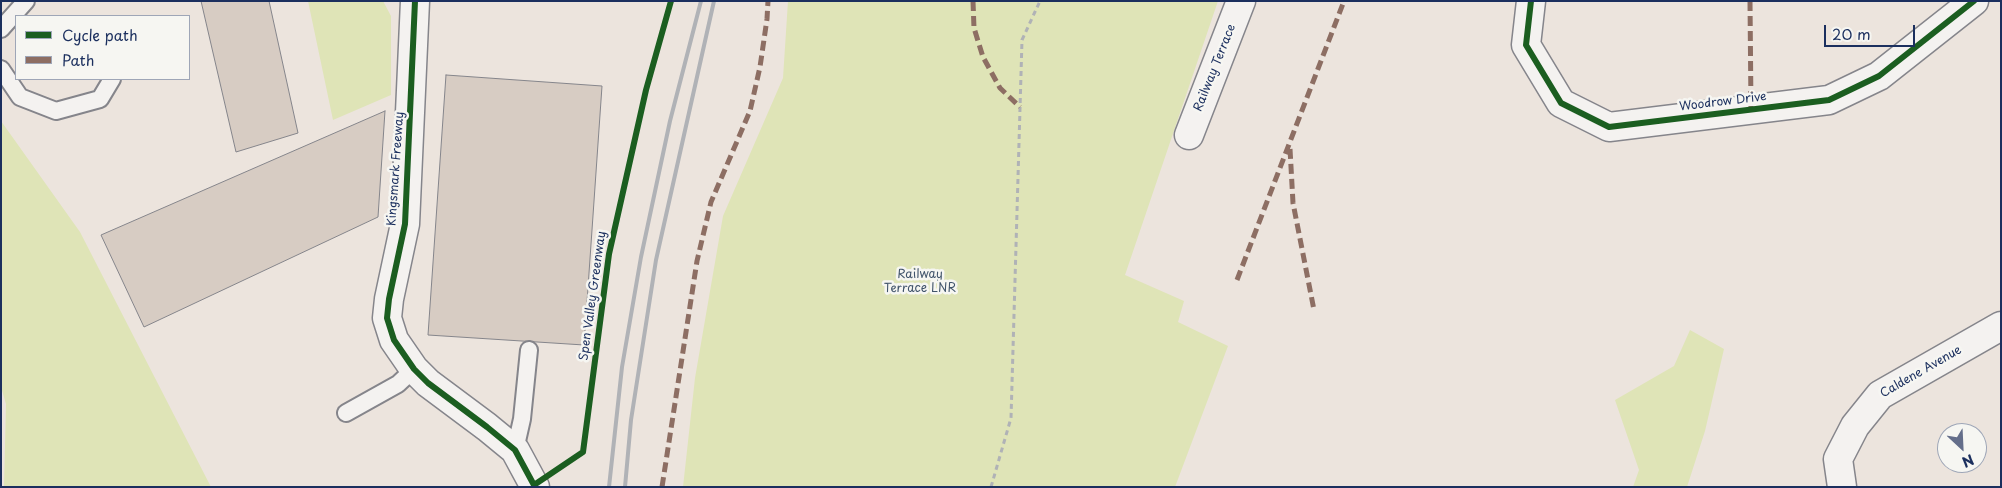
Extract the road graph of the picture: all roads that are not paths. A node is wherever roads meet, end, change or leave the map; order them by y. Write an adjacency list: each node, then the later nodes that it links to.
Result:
1 (26, 1): 6 (lane)
2 (415, 1): 12 (street, Kingsmark Freeway)
3 (1241, 1): 9 (street, Railway Terrace)
4 (1530, 1): 5 (street, Woodrow Drive)
5 (1974, 1)
6 (1, 29)
7 (1, 69): 8 (lane)
8 (111, 80)
9 (1189, 135)
10 (2001, 326): 16 (street, Caldene Avenue)
11 (529, 350): 14 (lane)
12 (414, 369): 13 (lane); 14 (street, Kingsmark Freeway)
13 (346, 413)
14 (515, 450): 15 (street, Kingsmark Freeway)
15 (535, 487)
16 (1842, 487)

